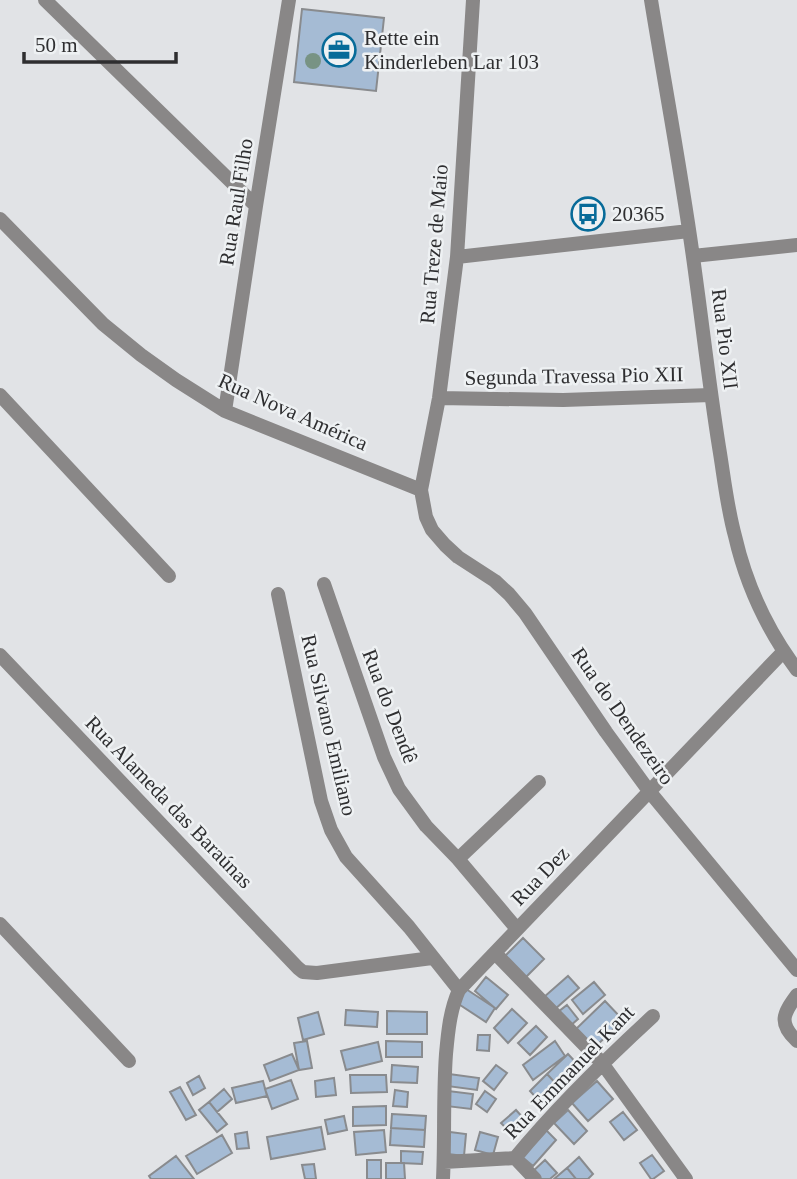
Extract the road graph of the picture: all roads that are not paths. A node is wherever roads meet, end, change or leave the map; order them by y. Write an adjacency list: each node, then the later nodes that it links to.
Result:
1 (45, 0): 5 (street)
2 (289, 0): 5 (street, Rua Raul Filho)
3 (473, 0): 10 (street, Rua Treze de Maio)
4 (651, 0): 7 (street, Rua Pio XII)
5 (256, 206): 14 (street, Rua Raul Filho)
6 (0, 219): 14 (street, Rua Nova América)
7 (689, 231): 9 (street, Rua Pio XII); 10 (street)
8 (797, 244): 9 (street)
9 (693, 256): 12 (street, Rua Pio XII)
10 (457, 257): 13 (street, Rua Treze de Maio)
11 (0, 395): 16 (street)
12 (710, 395): 13 (street, Segunda Travessa Pio XII); 19 (street, Rua Pio XII)
13 (439, 398): 15 (street, Rua Treze de Maio)
14 (225, 411): 15 (street, Rua Nova América)
15 (421, 490): 23 (street, Rua do Dendezeiro)
16 (169, 576)
17 (324, 584): 24 (street, Rua do Dendê)
18 (278, 593): 28 (street, Rua Silvano Emiliano)
19 (783, 652): 21 (street, Rua Pio XII); 23 (street, Rua Dez)
20 (0, 655): 28 (street, Rua Alameda das Baraúnas)
21 (797, 670)
22 (539, 782): 24 (street)
23 (649, 792): 26 (street, Rua Dez); 29 (street, Rua do Dendezeiro)
24 (458, 859): 26 (street, Rua do Dendê)
25 (0, 924): 34 (street)
26 (517, 929): 27 (street, Rua Dez)
27 (495, 953): 30 (street, Rua Dez); 35 (street)
28 (432, 958): 30 (street, Rua Silvano Emiliano)
29 (797, 970)
30 (459, 990): 37 (street, Rua Dez)
31 (797, 995): 33 (street)
32 (653, 1016): 35 (street, Rua Emmanuel Kant)
33 (797, 1041)
34 (129, 1061)
35 (602, 1063): 36 (street, Rua Emmanuel Kant); 40 (street)
36 (515, 1158): 37 (street); 39 (street)
37 (444, 1162): 38 (street, Rua Dez)
38 (443, 1179)
39 (535, 1179)
40 (686, 1179)

